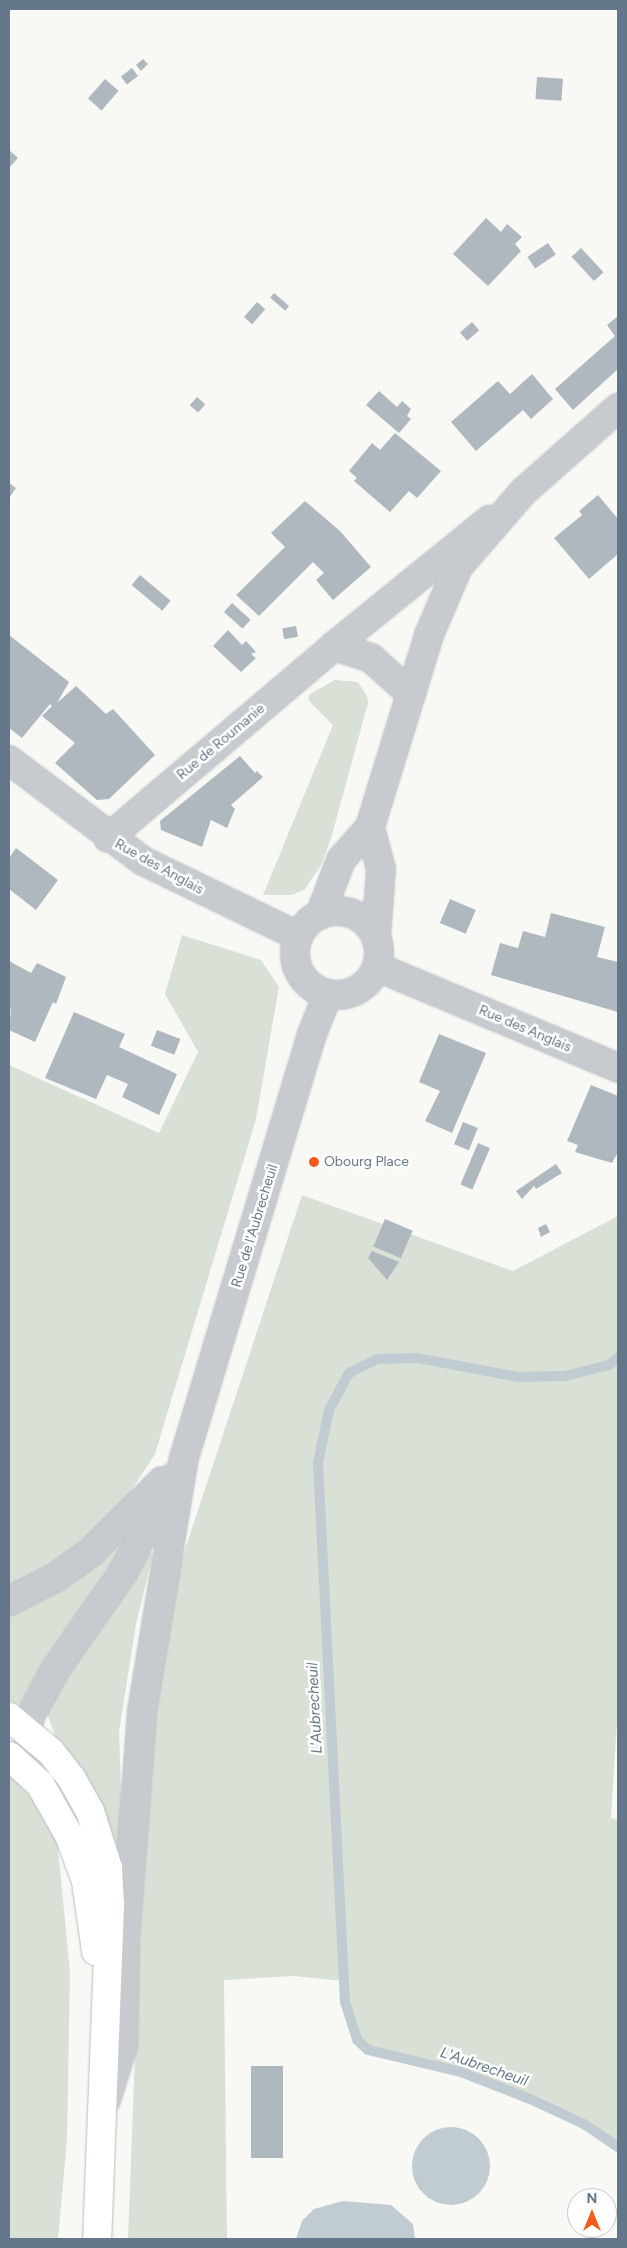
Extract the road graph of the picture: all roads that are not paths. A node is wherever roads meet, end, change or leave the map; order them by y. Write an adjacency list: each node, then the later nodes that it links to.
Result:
1 (618, 408): 2 (street, Rue de Roumanie)
2 (523, 492): 3 (street, Rue de Roumanie); 4 (street, Rue de Roumanie)
3 (334, 646): 4 (street); 7 (street, Rue de Roumanie)
4 (411, 694): 6 (street, Rue de Roumanie)
5 (9, 760): 7 (street, Rue des Anglais)
6 (370, 827): 8 (street, Rue de Roumanie); 10 (street)
7 (108, 838): 9 (street, Rue des Anglais)
8 (320, 915): 9 (street); 10 (street)
9 (298, 936): 12 (street)
10 (376, 938): 11 (street)
11 (377, 967): 12 (street); 13 (street, Rue des Anglais)
12 (328, 994): 14 (street, Rue de l'Aubrecheuil)
13 (618, 1068)
14 (184, 1458): 15 (street); 16 (street); 20 (street)
15 (9, 1601)
16 (18, 1725): 18 (street); 19 (main road)
17 (9, 1756): 18 (main road)
18 (40, 1784): 19 (main road)
19 (106, 2026): 20 (main road)
20 (103, 2111): 21 (main road)
21 (97, 2239)

